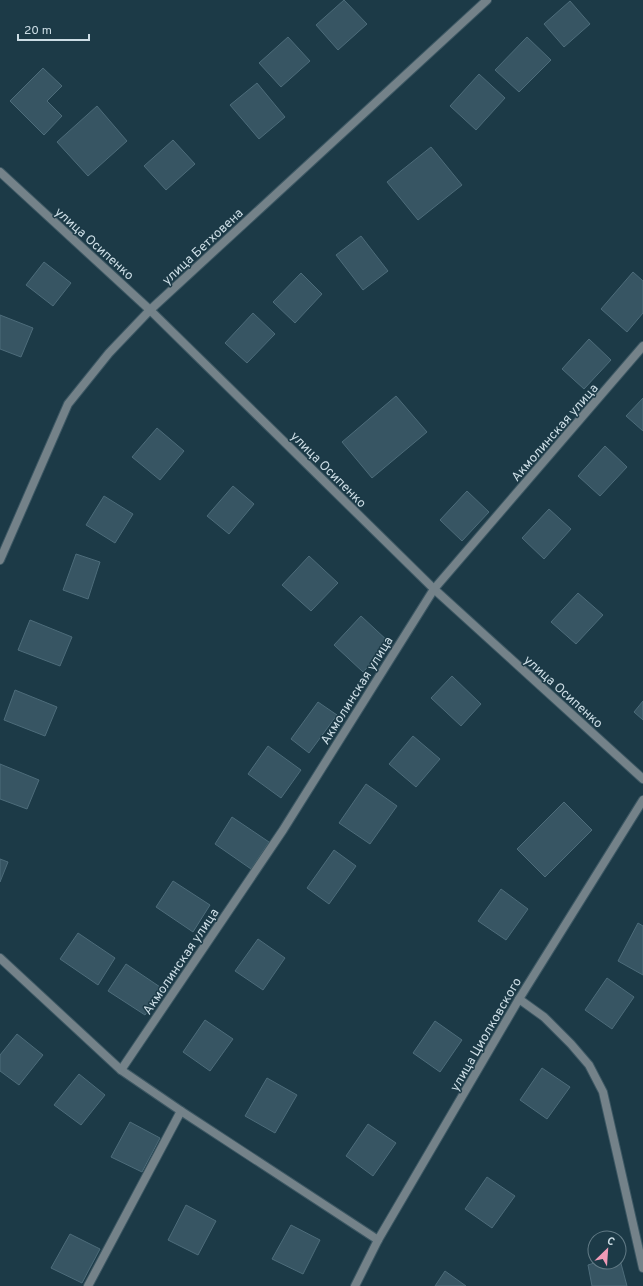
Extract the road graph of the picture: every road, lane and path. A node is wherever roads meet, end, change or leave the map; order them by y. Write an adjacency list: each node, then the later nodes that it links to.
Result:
1 (487, 0): 3 (street, улица Бетховена)
2 (0, 172): 3 (street, улица Осипенко)
3 (150, 310): 5 (street, улица Бетховена); 6 (street, улица Осипенко)
4 (643, 346): 6 (street, Акмолинская улица)
5 (0, 560)
6 (434, 590): 7 (street, улица Осипенко); 11 (street, Акмолинская улица)
7 (643, 779)
8 (643, 800): 10 (street, улица Циолковского)
9 (0, 958): 11 (street)
10 (519, 999): 13 (street, улица Циолковского); 14 (street)
11 (121, 1070): 12 (street)
12 (181, 1111): 13 (street); 15 (street)
13 (378, 1240): 16 (street, улица Циолковского)
14 (643, 1268)
15 (88, 1286)
16 (355, 1286)

